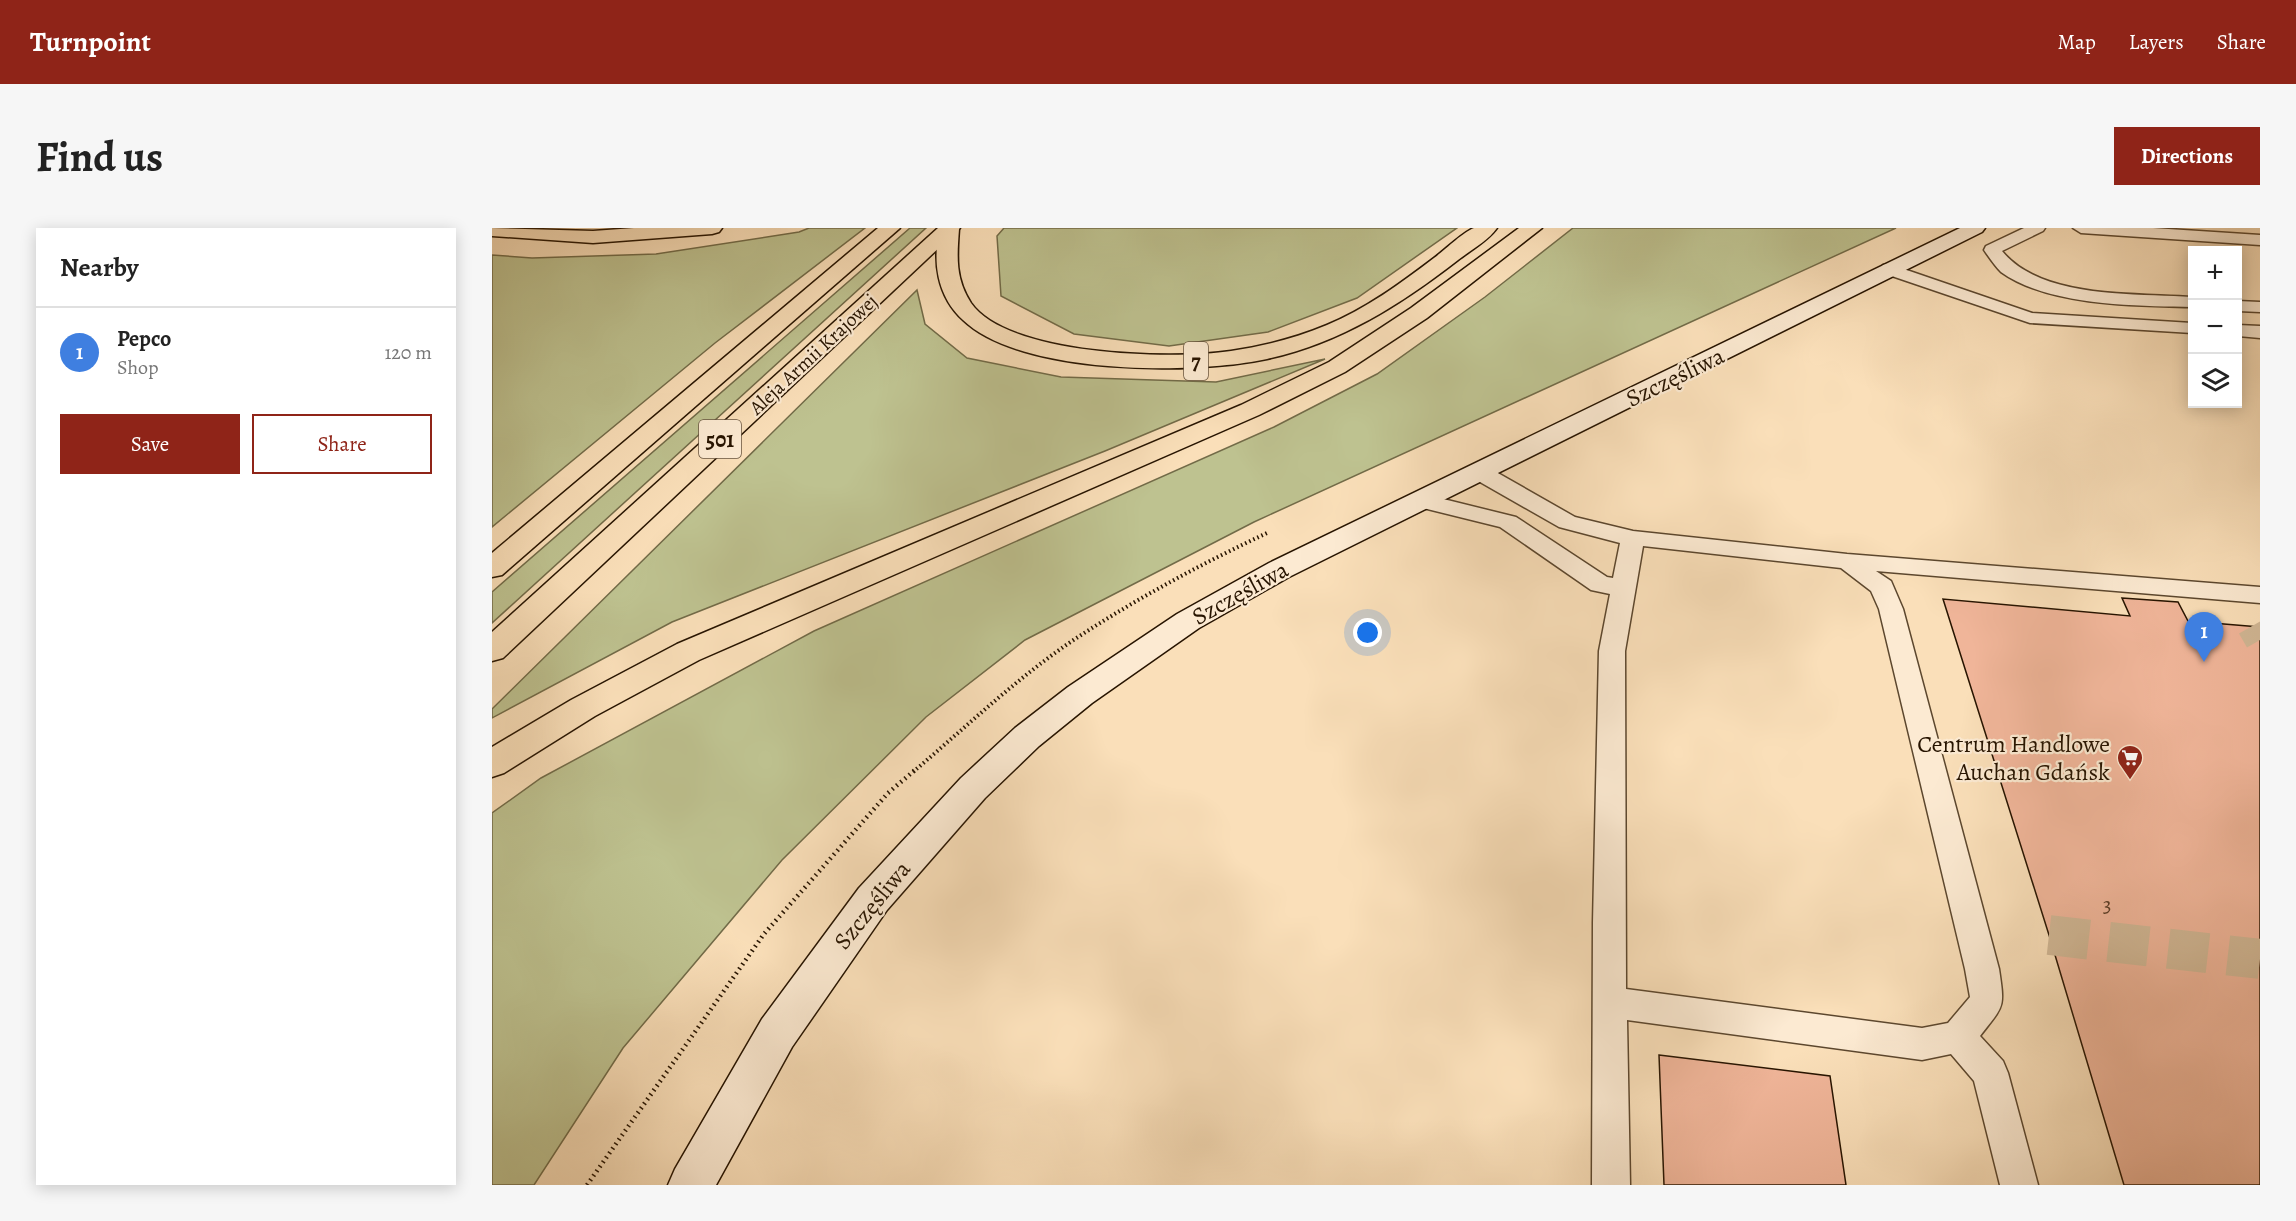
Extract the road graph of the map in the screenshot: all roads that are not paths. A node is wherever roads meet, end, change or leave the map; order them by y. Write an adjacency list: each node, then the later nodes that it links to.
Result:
1 (712, 228): 9 (main road)
2 (890, 228): 22 (main road, Aleja Armii Krajowej / 501)
3 (1487, 228): 8 (main road, 7)
4 (1532, 228): 26 (main road)
5 (1975, 228): 11 (street, Szczęśliwa)
6 (2037, 228): 12 (lane)
7 (2081, 228): 10 (lane)
8 (949, 229): 25 (main road, Aleja Armii Krajowej / 501)
9 (492, 230)
10 (2260, 240)
11 (1889, 269): 15 (lane); 18 (street, Szczęśliwa)
12 (2188, 302)
13 (2242, 306): 14 (lane)
14 (2260, 307)
15 (2188, 328)
16 (2242, 331): 17 (lane)
17 (2260, 332)
18 (1481, 472): 19 (street, Szczęśliwa); 20 (lane)
19 (1423, 501): 23 (lane); 29 (street, Szczęśliwa)
20 (1633, 538): 21 (lane); 23 (lane)
21 (1847, 561): 24 (lane); 28 (lane)
22 (492, 568)
23 (1624, 588): 27 (lane)
24 (2260, 595)
25 (492, 650)
26 (492, 764)
27 (1610, 1002): 28 (lane); 30 (lane)
28 (1959, 1037): 31 (lane)
29 (691, 1185)
30 (1611, 1185)
31 (2019, 1185)

